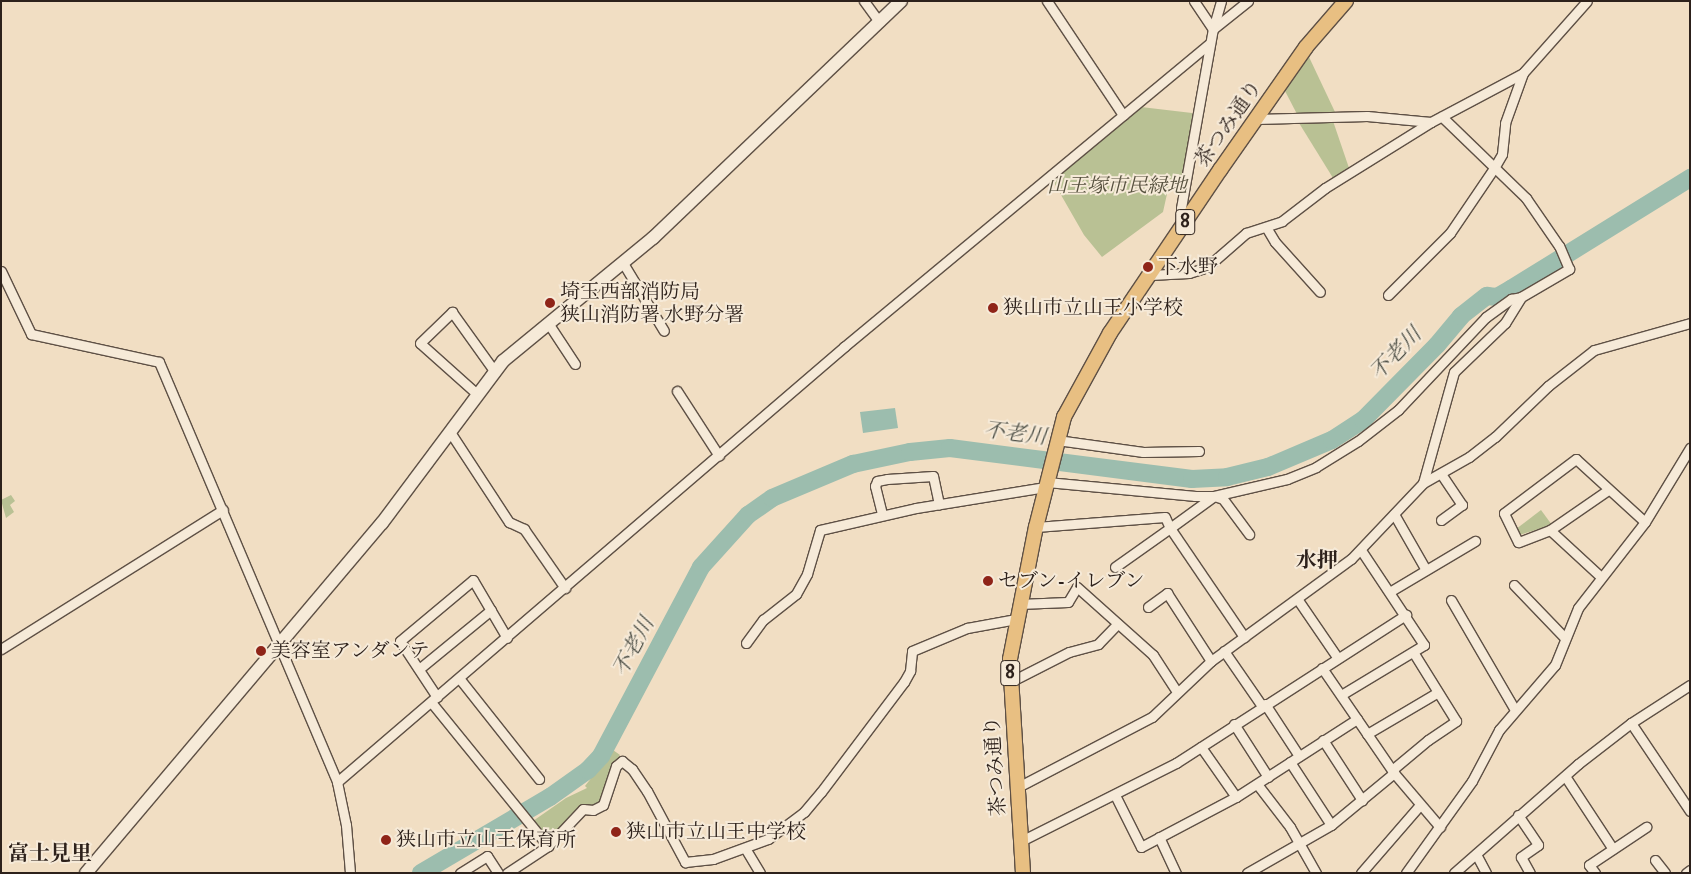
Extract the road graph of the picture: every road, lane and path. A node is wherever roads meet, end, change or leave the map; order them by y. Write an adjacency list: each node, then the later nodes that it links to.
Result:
1 (864, 1): 9 (street)
2 (901, 1): 9 (street)
3 (1047, 1): 13 (street)
4 (1194, 1): 10 (street)
5 (1221, 1): 10 (street)
6 (1248, 1): 10 (street)
7 (1346, 1): 15 (main road, 茶つみ通り / 8)
8 (1587, 1): 12 (street)
9 (879, 22): 20 (street)
10 (1213, 28): 11 (street)
11 (1210, 43): 13 (street); 18 (street)
12 (1522, 73): 14 (street); 17 (street)
13 (1123, 115): 37 (street)
14 (1442, 117): 16 (street); 17 (street)
15 (1256, 119): 16 (street); 18 (main road, 茶つみ通り / 8)
16 (1431, 122): 19 (street)
17 (1494, 168): 24 (street); 25 (street)
18 (1184, 224): 22 (main road, 茶つみ通り / 8)
19 (1266, 227): 22 (street); 23 (street)
20 (623, 263): 26 (street); 28 (street)
21 (1, 271): 44 (street)
22 (1150, 275): 34 (main road, 茶つみ通り / 8)
23 (1320, 292)
24 (1388, 294)
25 (1521, 297): 40 (street); 42 (street)
26 (548, 323): 29 (street); 30 (street)
27 (1690, 323): 38 (street)
28 (664, 331)
29 (576, 364)
30 (495, 372): 32 (street); 32 (street)
31 (677, 391): 37 (street)
32 (477, 394): 33 (street)
33 (450, 432): 59 (street); 73 (street)
34 (1057, 440): 36 (street); 39 (main road, 茶つみ通り / 8)
35 (1690, 448): 48 (street)
36 (1199, 451)
37 (720, 456): 59 (street)
38 (1441, 474): 40 (street); 47 (street)
39 (1046, 482): 42 (street); 43 (street); 49 (main road, 茶つみ通り / 8)
40 (1423, 483): 46 (street)
41 (1608, 490): 48 (street); 51 (street); 51 (street)
42 (1214, 496): 50 (street); 52 (street)
43 (939, 504): 45 (street); 45 (street)
44 (222, 510): 73 (street); 74 (street)
45 (882, 514): 72 (street)
46 (1394, 514): 54 (street); 56 (street)
47 (1441, 520)
48 (1645, 522): 57 (street)
49 (1036, 527): 50 (street); 63 (main road, 茶つみ通り / 8)
50 (1170, 528): 55 (street); 70 (street)
51 (1550, 530): 57 (street)
52 (1249, 534)
53 (1475, 541): 56 (street)
54 (1361, 550): 60 (street); 61 (street)
55 (1115, 567)
56 (1426, 570): 60 (street)
57 (1601, 577): 71 (street)
58 (1514, 585): 71 (street)
59 (565, 588): 69 (street)
60 (1391, 592): 66 (street)
61 (1298, 600): 70 (street); 77 (street)
62 (1451, 600): 89 (street)
63 (1019, 604): 67 (main road, 茶つみ通り / 8); 68 (street)
64 (1148, 607): 78 (street)
65 (491, 610): 69 (street); 80 (street); 80 (street)
66 (1406, 615): 76 (street); 77 (street)
67 (1016, 619): 82 (main road, 茶つみ通り / 8); 118 (street)
68 (1117, 624): 82 (street); 84 (street)
69 (507, 638): 81 (street)
70 (1244, 638): 75 (street)
71 (1565, 638): 89 (street)
72 (746, 643)
73 (280, 646): 102 (street); 123 (street)
74 (1, 649)
75 (1224, 651): 78 (street); 88 (street)
76 (1414, 652): 85 (street); 86 (street)
77 (1337, 657): 79 (street)
78 (1211, 661): 84 (street)
79 (1322, 668): 86 (street); 88 (street)
80 (419, 670): 87 (street)
81 (460, 678): 87 (street); 101 (street)
82 (1010, 682): 104 (main road, 茶つみ通り / 8)
83 (1690, 685): 91 (street)
84 (1178, 692): 104 (street)
85 (1438, 692): 93 (street); 98 (street)
86 (1341, 695): 90 (street)
87 (434, 700): 102 (street); 117 (street)
88 (1264, 705): 92 (street); 96 (street)
89 (1515, 710): 112 (street)
90 (1357, 719): 93 (street); 94 (street)
91 (1631, 723): 99 (street); 109 (street)
92 (1234, 724): 95 (street); 100 (street)
93 (1367, 734): 98 (street)
94 (1323, 740): 96 (street); 107 (street)
95 (1201, 747): 105 (street); 106 (street)
96 (1300, 756): 97 (street)
97 (1290, 762): 100 (street); 111 (street)
98 (1393, 771): 107 (street); 108 (street)
99 (1565, 776): 110 (street); 119 (street)
100 (1268, 777): 103 (street)
101 (539, 779)
102 (337, 782): 124 (street)
103 (1257, 784): 106 (street); 116 (street)
104 (1018, 787): 115 (main road, 茶つみ通り / 8)
105 (1115, 794): 114 (street); 115 (street)
106 (1236, 797): 114 (street)
107 (1362, 800): 111 (street)
108 (1420, 805): 112 (street); 133 (street)
109 (1690, 812)
110 (1518, 815): 120 (street); 137 (street)
111 (1331, 825): 116 (street)
112 (1440, 827): 134 (street)
113 (1646, 827): 119 (street)
114 (1159, 837): 130 (street)
115 (1021, 841): 129 (main road, 茶つみ通り / 8)
116 (1300, 844): 131 (street); 132 (street)
117 (548, 846): 118 (street); 127 (street)
118 (745, 848): 128 (street)
119 (1613, 850): 138 (street)
120 (1476, 854): 135 (street); 136 (street)
121 (1655, 860): 139 (street)
122 (1690, 870): 140 (street)
123 (86, 873)
124 (350, 873)
125 (460, 873): 126 (street)
126 (498, 873)
127 (507, 873)
128 (760, 873)
129 (1023, 873)
130 (1176, 873)
131 (1247, 873)
132 (1316, 873)
133 (1361, 873)
134 (1406, 873)
135 (1454, 873)
136 (1486, 873)
137 (1530, 873)
138 (1595, 873)
139 (1665, 873)
140 (1686, 873)

